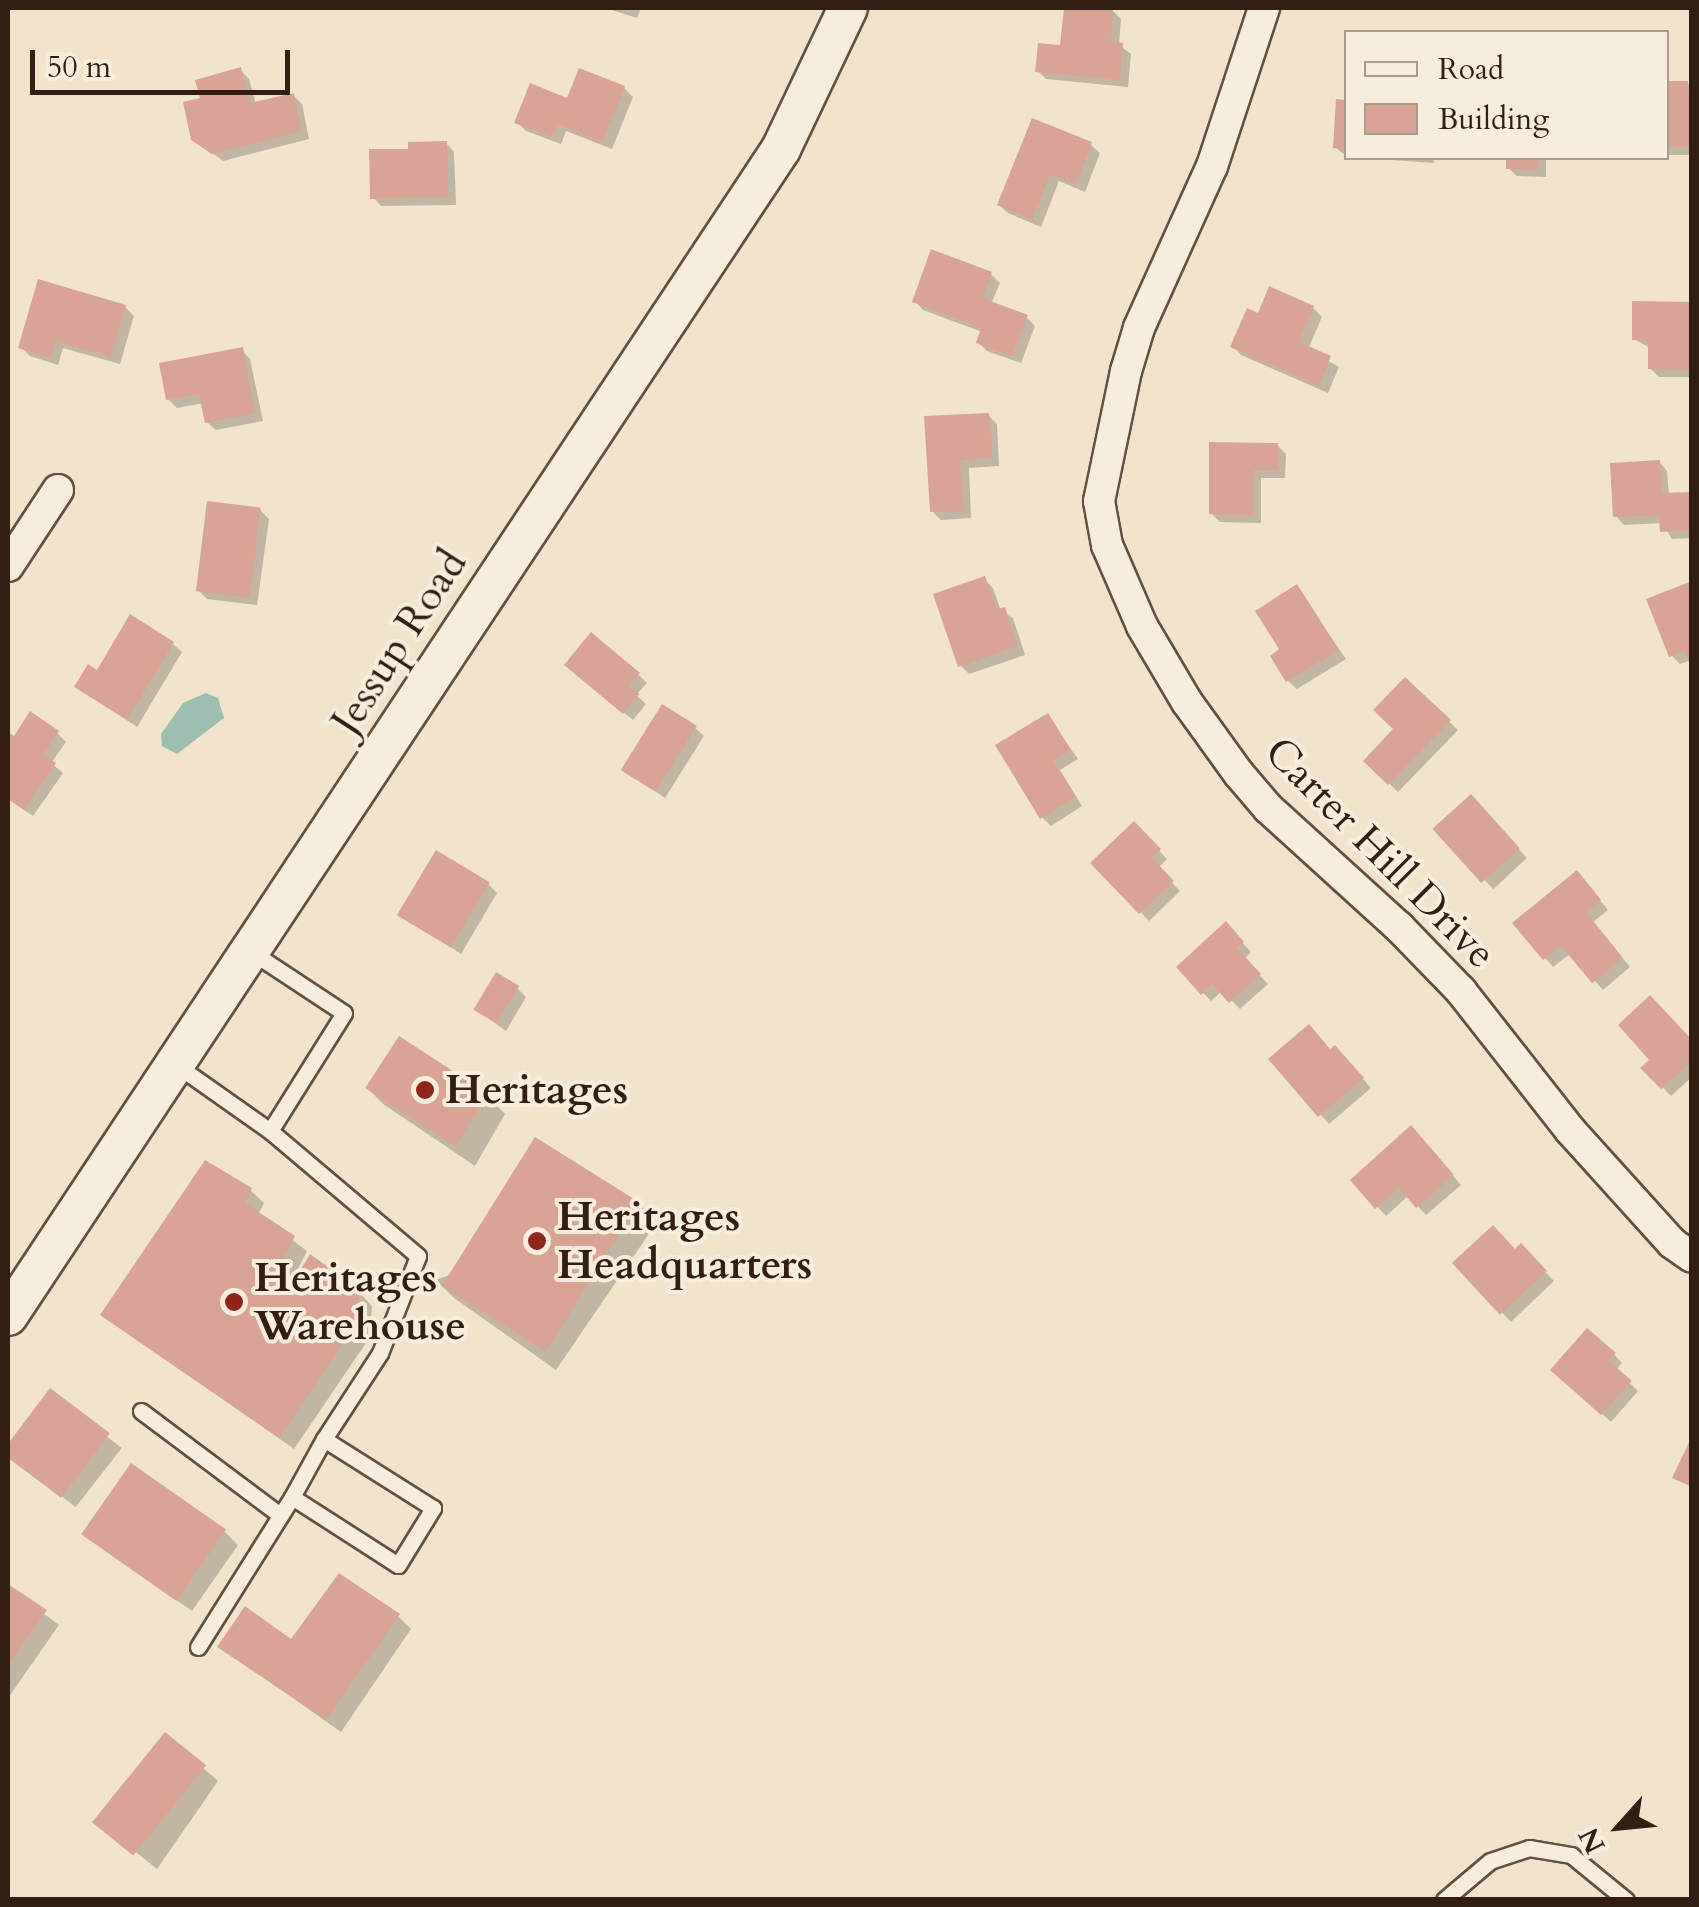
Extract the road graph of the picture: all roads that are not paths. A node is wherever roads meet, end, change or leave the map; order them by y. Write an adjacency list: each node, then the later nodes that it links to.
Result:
1 (848, 8): 5 (street, Jessup Road)
2 (1264, 8): 8 (street, Carter Hill Drive)
3 (58, 490): 4 (street)
4 (8, 566)
5 (250, 951): 6 (street, Jessup Road); 7 (lane)
6 (175, 1064): 7 (lane); 9 (street, Jessup Road)
7 (270, 1132): 11 (lane)
8 (1692, 1257)
9 (8, 1316)
10 (142, 1411): 13 (lane)
11 (324, 1439): 12 (lane); 12 (lane)
12 (292, 1498): 13 (lane)
13 (280, 1515): 14 (lane)
14 (198, 1647)
15 (1444, 1900): 16 (lane)
16 (1626, 1900)

